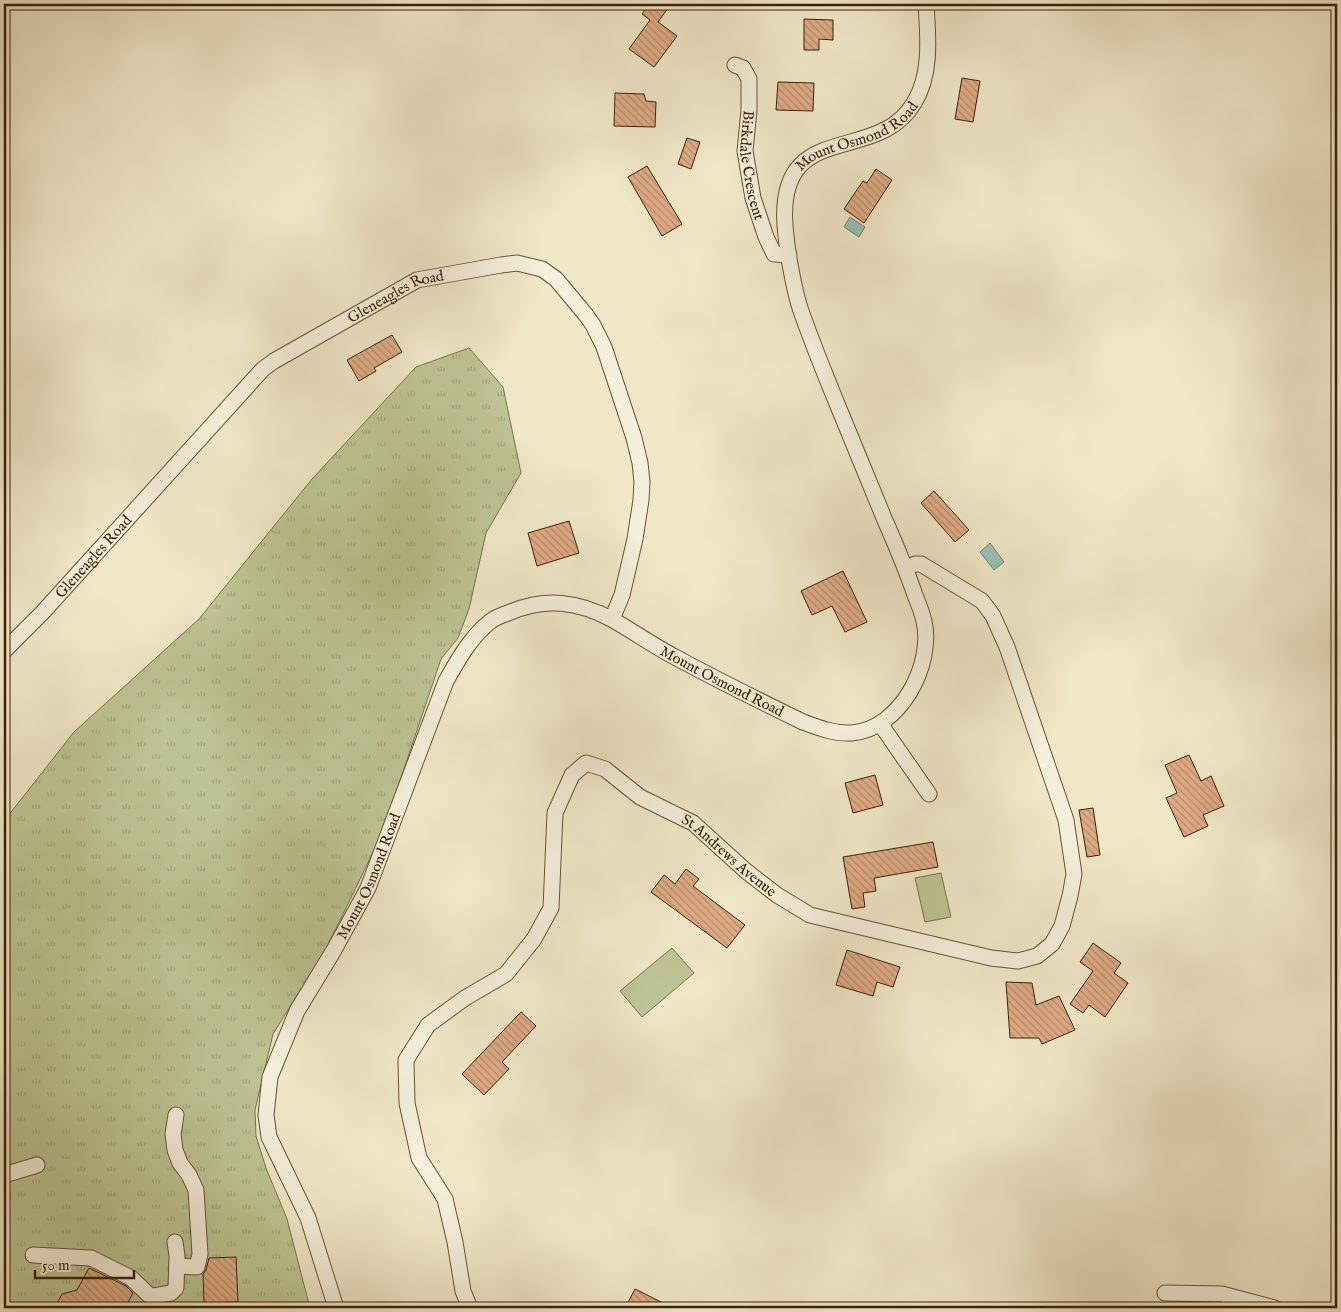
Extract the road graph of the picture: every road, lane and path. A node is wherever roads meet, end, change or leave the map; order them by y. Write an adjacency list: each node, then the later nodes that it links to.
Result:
1 (926, 4): 3 (street, Mount Osmond Road)
2 (735, 65): 3 (street, Birkdale Crescent)
3 (789, 255): 4 (street, Mount Osmond Road)
4 (906, 568): 7 (street, Mount Osmond Road); 17 (street, St Andrews Avenue)
5 (612, 619): 6 (street, Gleneagles Road); 7 (street, Mount Osmond Road); 16 (street, Mount Osmond Road)
6 (4, 651)
7 (881, 725): 8 (street)
8 (929, 794)
9 (176, 1115): 14 (street)
10 (37, 1165): 11 (street)
11 (4, 1175)
12 (174, 1242): 14 (street)
13 (33, 1255): 14 (street)
14 (177, 1266)
15 (1165, 1293): 18 (street)
16 (336, 1308)
17 (470, 1308)
18 (1275, 1308)

